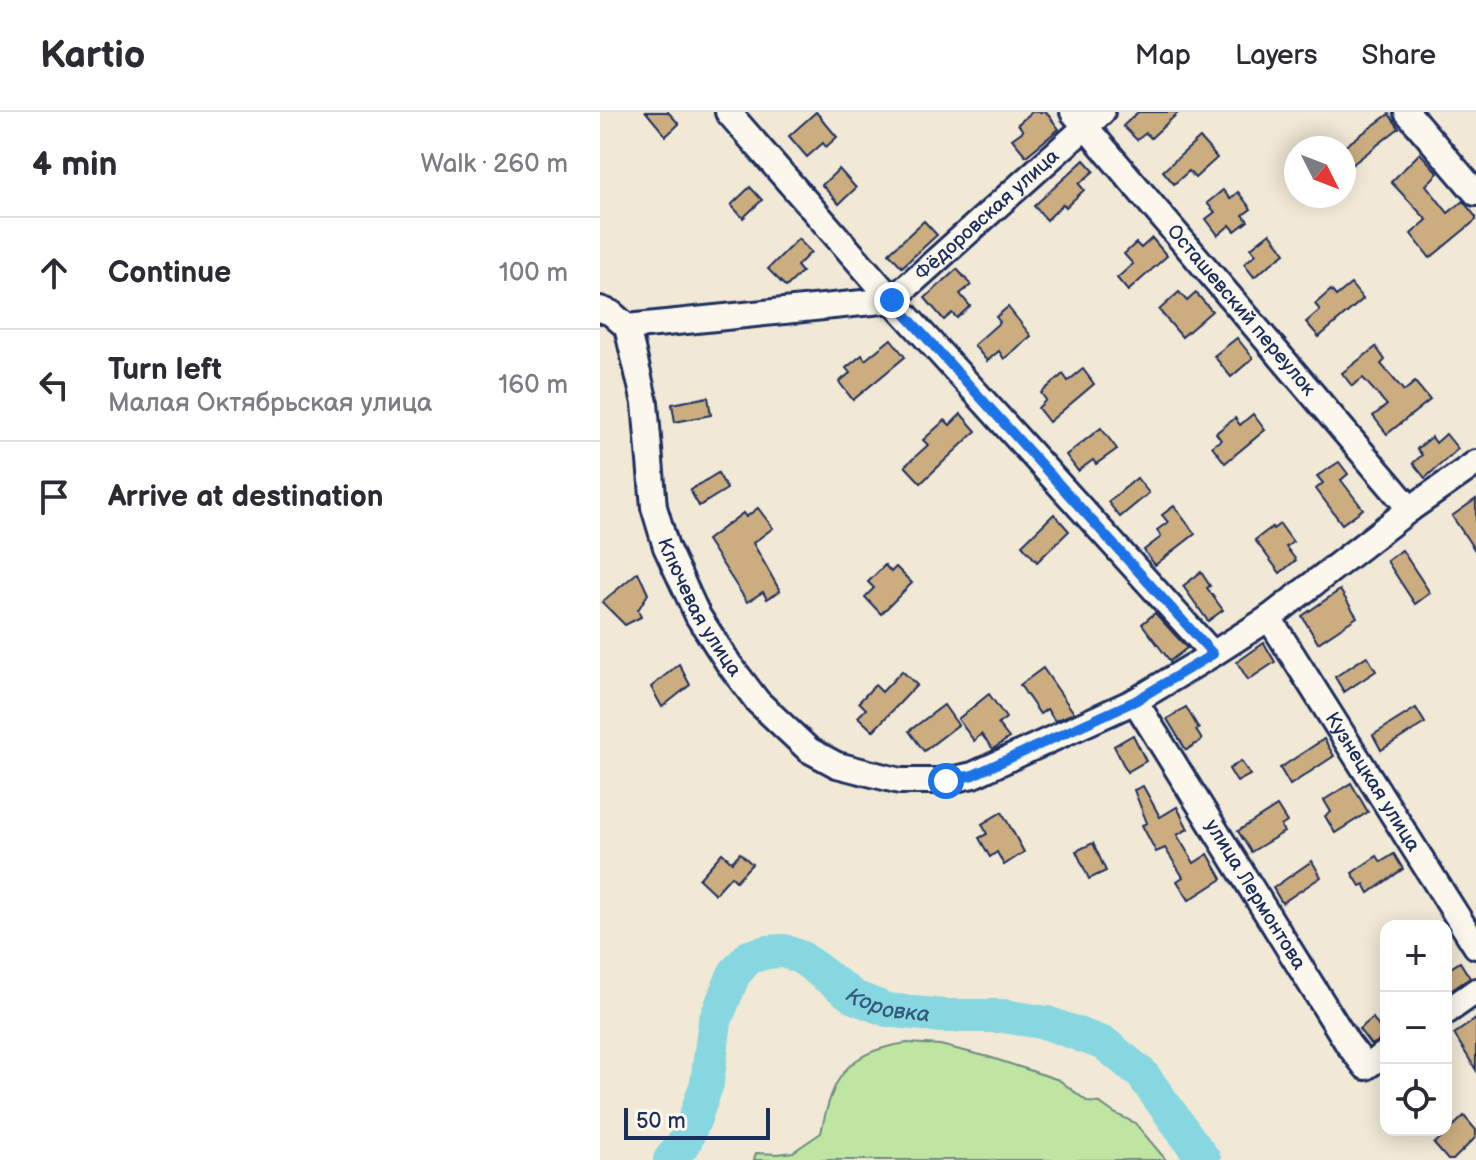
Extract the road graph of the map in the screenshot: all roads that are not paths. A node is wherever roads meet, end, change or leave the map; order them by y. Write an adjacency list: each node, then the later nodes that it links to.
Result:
1 (728, 112): 5 (street)
2 (1407, 112): 4 (street)
3 (1086, 117): 5 (street, Фёдоровская улица); 9 (street, Осташевский переулок)
4 (1476, 193)
5 (892, 300): 7 (street); 11 (street)
6 (600, 309): 7 (street)
7 (627, 327): 12 (street, Ключевая улица)
8 (1476, 463): 9 (street, Ключевая улица)
9 (1410, 509): 10 (street, Ключевая улица)
10 (1269, 618): 11 (street, Ключевая улица); 13 (street, Кузнецкая улица)
11 (1213, 654): 12 (street, Ключевая улица)
12 (1135, 701): 16 (street, улица Лермонтова)
13 (1476, 946)
14 (1476, 991): 15 (street)
15 (1452, 1008)
16 (1380, 1057)

